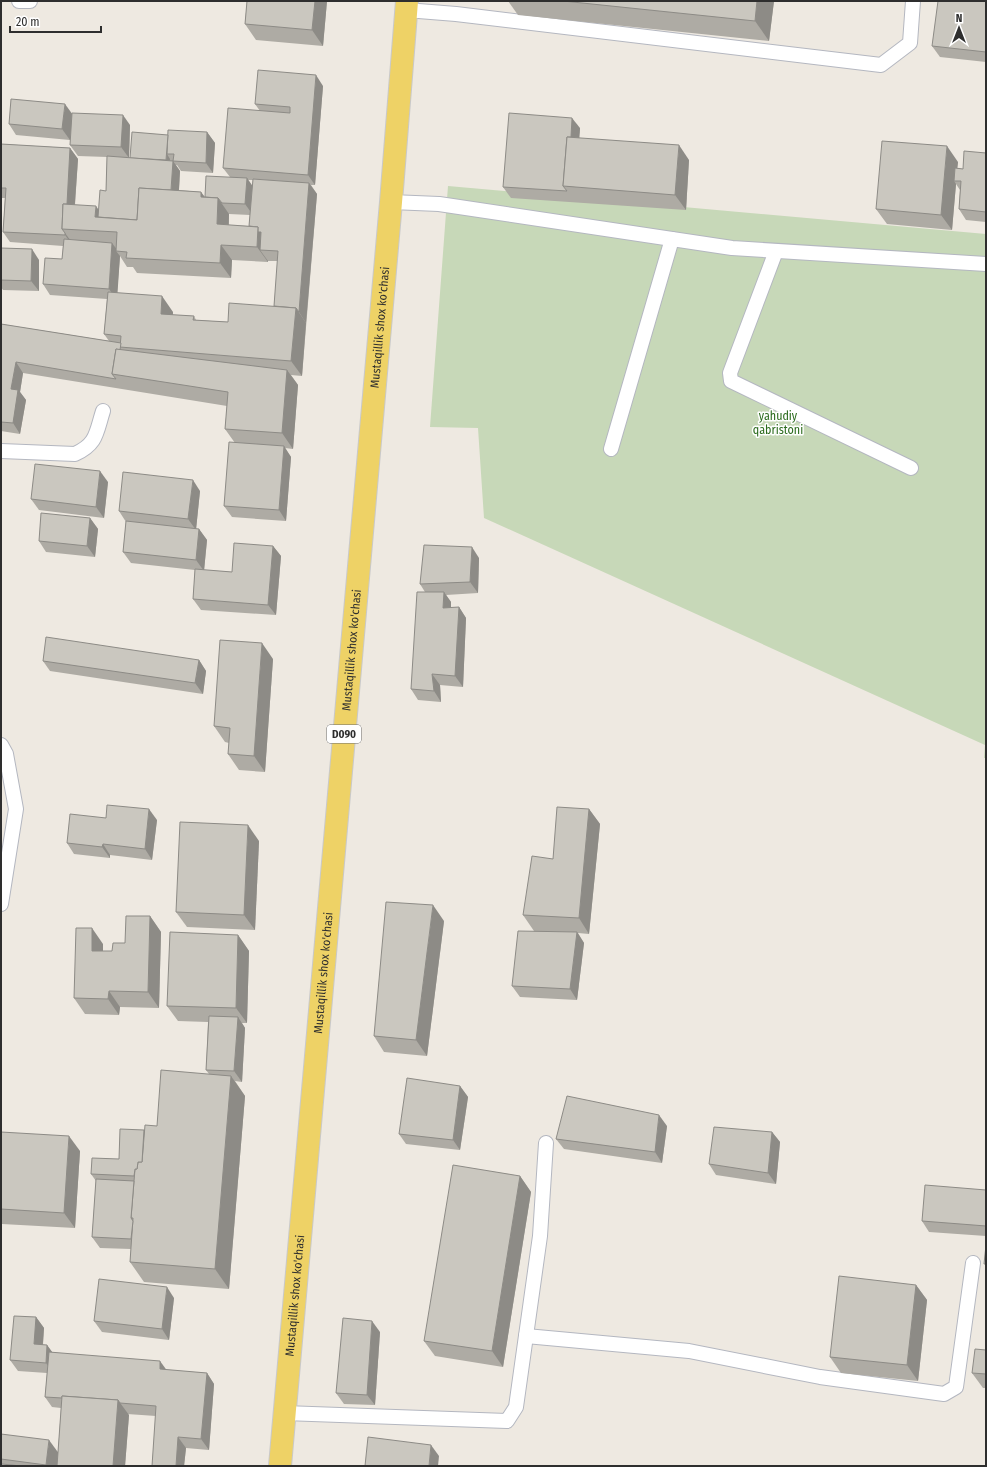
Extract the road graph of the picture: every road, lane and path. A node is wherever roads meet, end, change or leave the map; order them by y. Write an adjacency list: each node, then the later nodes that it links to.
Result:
1 (19, 1): 2 (lane)
2 (30, 1)
3 (913, 1): 4 (lane)
4 (407, 6): 5 (main road, Mustaqillik shox ko'chasi / D090)
5 (391, 202): 6 (lane); 19 (main road, Mustaqillik shox ko'chasi / D090)
6 (672, 239): 7 (lane); 10 (lane)
7 (776, 251): 8 (lane); 12 (lane)
8 (986, 264)
9 (103, 411): 11 (lane)
10 (611, 449)
11 (1, 452)
12 (911, 468)
13 (1, 745): 14 (lane)
14 (5, 768): 15 (lane)
15 (1, 904)
16 (546, 1143): 18 (lane)
17 (973, 1263): 18 (lane)
18 (526, 1336): 19 (lane)
19 (284, 1413): 20 (main road, Mustaqillik shox ko'chasi / D090)
20 (280, 1466)

